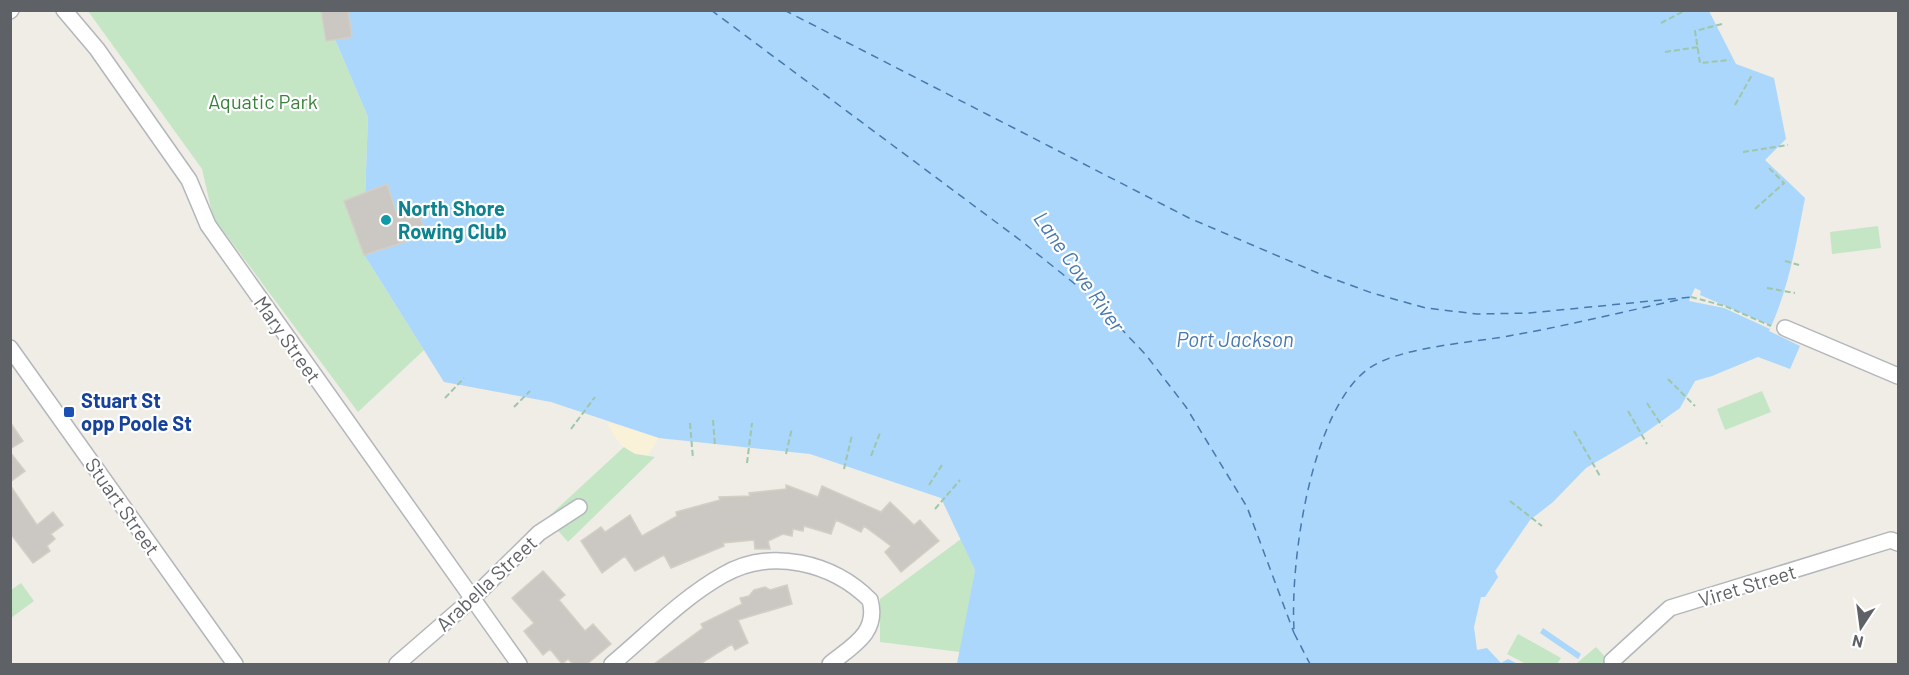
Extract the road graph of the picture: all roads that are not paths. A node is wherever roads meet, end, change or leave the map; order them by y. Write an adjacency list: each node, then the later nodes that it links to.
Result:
1 (64, 10): 7 (street, Mary Street)
2 (1785, 328): 4 (street)
3 (10, 348): 9 (street, Stuart Street)
4 (1899, 376)
5 (579, 507): 7 (street, Arabella Street)
6 (1899, 543): 8 (street, Viret Street)
7 (472, 599): 10 (street, Arabella Street); 11 (street, Mary Street)
8 (1612, 661)
9 (235, 664)
10 (397, 664)
11 (519, 664)
12 (612, 664): 13 (street)
13 (830, 664)

